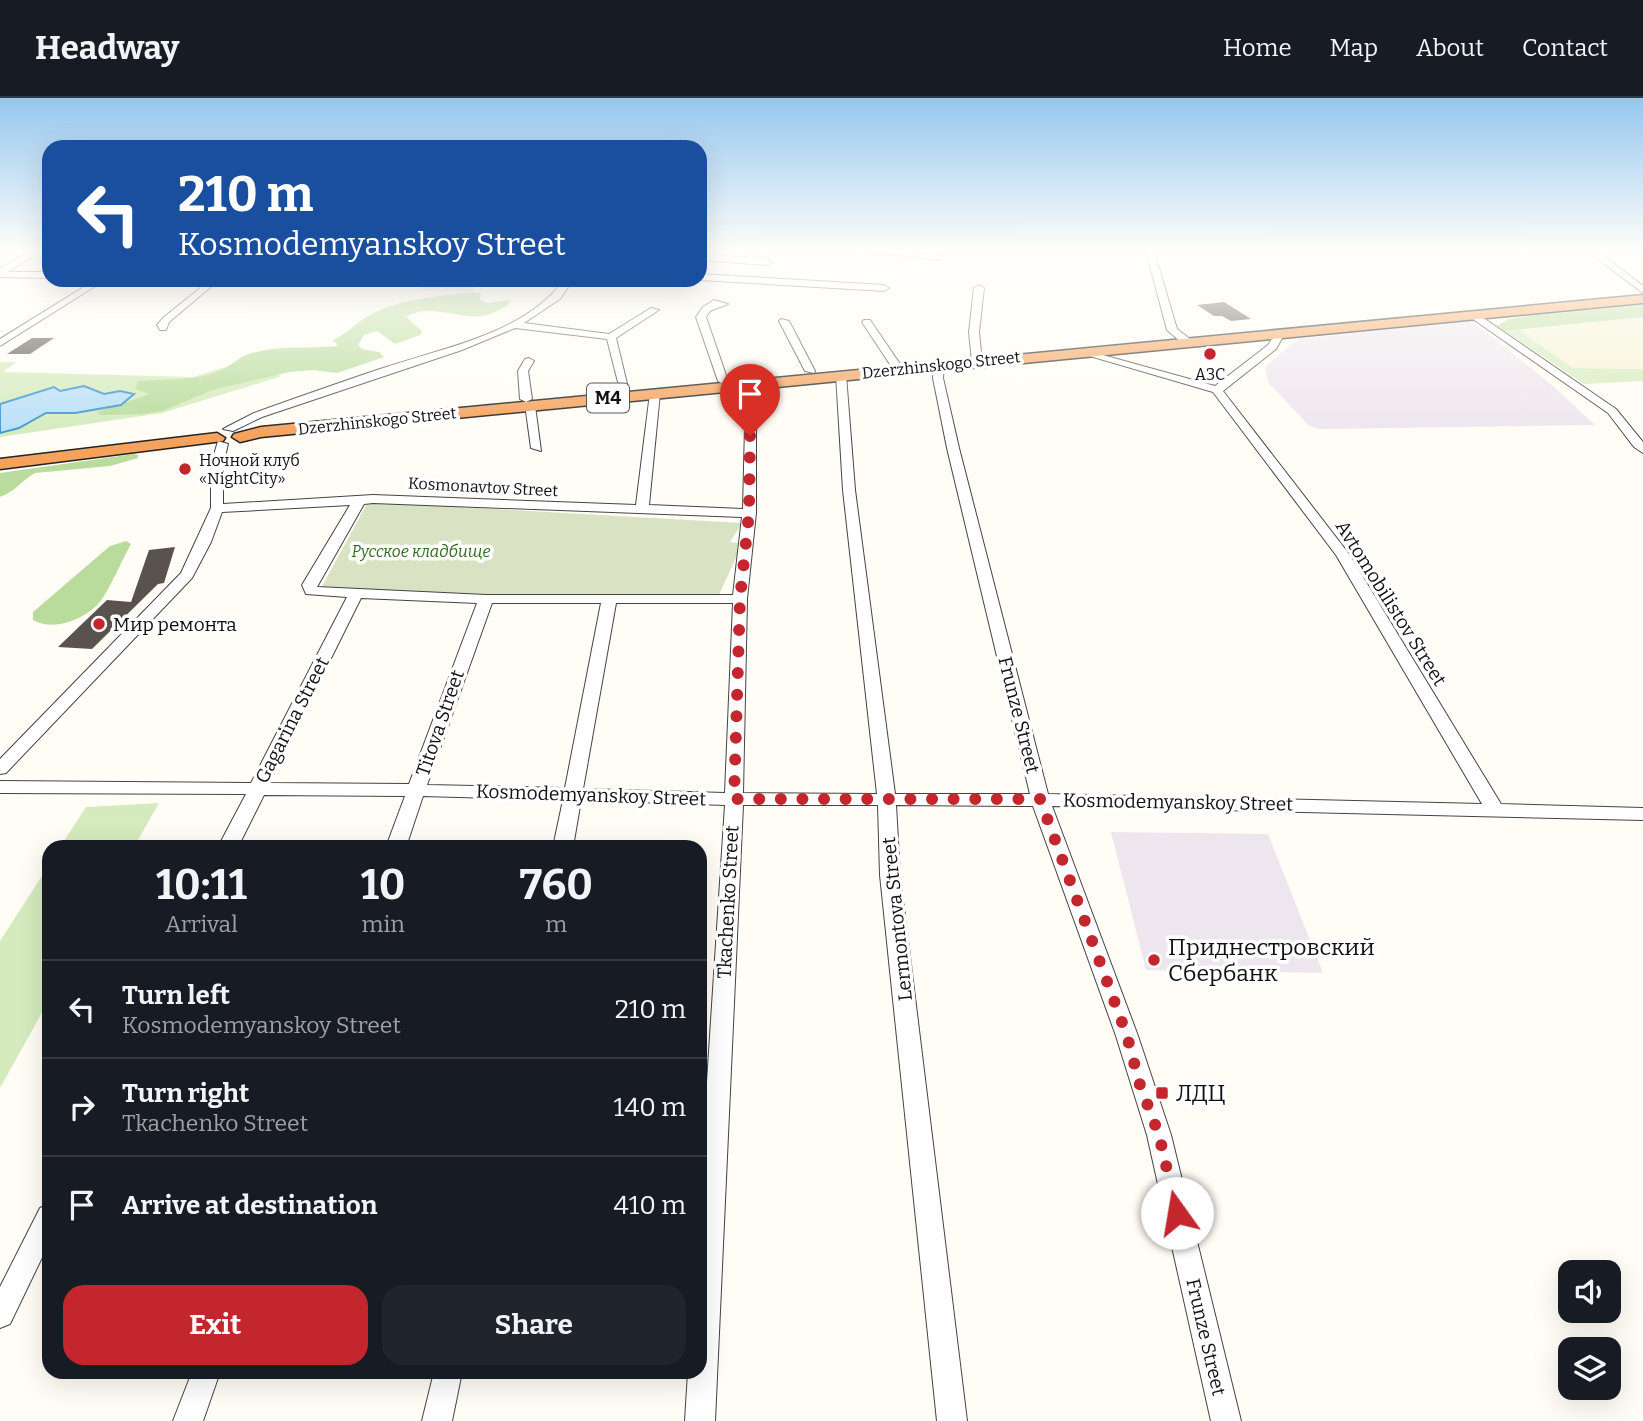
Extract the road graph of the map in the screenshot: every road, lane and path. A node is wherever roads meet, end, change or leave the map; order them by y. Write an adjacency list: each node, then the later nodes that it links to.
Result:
1 (704, 312): 26 (street)
2 (49, 313): 18 (street)
3 (175, 313): 14 (street)
4 (532, 313): 13 (street)
5 (650, 313): 16 (street)
6 (976, 313): 20 (street, Dzerzhinskogo Street)
7 (1167, 313): 17 (street)
8 (1447, 313): 17 (highway, Dzerzhinskogo Street / M4)
9 (1491, 313): 10 (highway, Dzerzhinskogo Street / M4)
10 (1473, 315): 15 (highway, Dzerzhinskogo Street / M4); 34 (street)
11 (783, 321): 24 (street)
12 (867, 322): 22 (street)
13 (513, 325): 16 (street); 32 (street)
14 (163, 328)
15 (1280, 333): 17 (highway, Dzerzhinskogo Street / M4); 29 (street)
16 (611, 337): 28 (street)
17 (1182, 338): 19 (highway, Dzerzhinskogo Street / M4); 20 (highway, Dzerzhinskogo Street / M4)
18 (0, 343)
19 (1081, 352): 20 (highway, Dzerzhinskogo Street / M4); 29 (street)
20 (976, 358): 22 (highway, Dzerzhinskogo Street / M4); 23 (highway, Dzerzhinskogo Street / M4)
21 (529, 360): 31 (street)
22 (895, 364): 24 (highway, Dzerzhinskogo Street / M4)
23 (939, 365): 25 (highway, Dzerzhinskogo Street / M4); 51 (street, Frunze Street)
24 (810, 371): 26 (highway, Dzerzhinskogo Street / M4)
25 (841, 375): 27 (highway, Dzerzhinskogo Street / M4); 50 (street, Lermontova Street)
26 (723, 381): 28 (highway, Dzerzhinskogo Street / M4)
27 (751, 384): 30 (highway, Dzerzhinskogo Street / M4); 39 (street, Tkachenko Street)
28 (625, 390): 31 (highway, Dzerzhinskogo Street / M4)
29 (1217, 390): 52 (street, Avtomobilistov Street)
30 (655, 393): 31 (highway, Dzerzhinskogo Street / M4); 38 (street)
31 (528, 402): 32 (highway, Dzerzhinskogo Street / M4); 33 (street)
32 (231, 434): 35 (highway, M4); 37 (street)
33 (537, 448)
34 (1643, 449)
35 (0, 464)
36 (359, 502): 37 (street, Kosmonavtov Street); 38 (street, Kosmonavtov Street); 40 (street)
37 (217, 508): 44 (street)
38 (642, 510): 39 (street, Kosmonavtov Street)
39 (749, 513): 42 (street, Tkachenko Street)
40 (356, 594): 41 (street); 46 (street, Gagarina Street)
41 (486, 599): 43 (street); 47 (street, Titova Street)
42 (740, 599): 43 (street); 49 (street, Tkachenko Street)
43 (610, 600): 48 (street)
44 (0, 769)
45 (0, 787): 46 (street, Kosmodemyanskoy Street)
46 (257, 788): 47 (street, Kosmodemyanskoy Street); 54 (street, Gagarina Street)
47 (416, 790): 48 (street, Kosmodemyanskoy Street); 55 (street, Titova Street)
48 (575, 793): 49 (street, Kosmodemyanskoy Street); 56 (street)
49 (734, 799): 50 (street, Kosmodemyanskoy Street); 58 (street, Tkachenko Street)
50 (887, 799): 51 (street, Kosmodemyanskoy Street); 66 (street, Lermontova Street)
51 (1040, 799): 52 (street, Kosmodemyanskoy Street); 67 (street, Frunze Street)
52 (1496, 811): 53 (street, Kosmodemyanskoy Street)
53 (1643, 814)
54 (231, 840)
55 (398, 840)
56 (565, 840)
57 (42, 1230): 59 (street)
58 (707, 1293)
59 (0, 1315)
60 (203, 1379): 63 (street)
61 (446, 1379): 64 (street)
62 (702, 1379): 65 (street, Tkachenko Street)
63 (188, 1421)
64 (437, 1421)
65 (700, 1421)
66 (952, 1421)
67 (1226, 1421)

